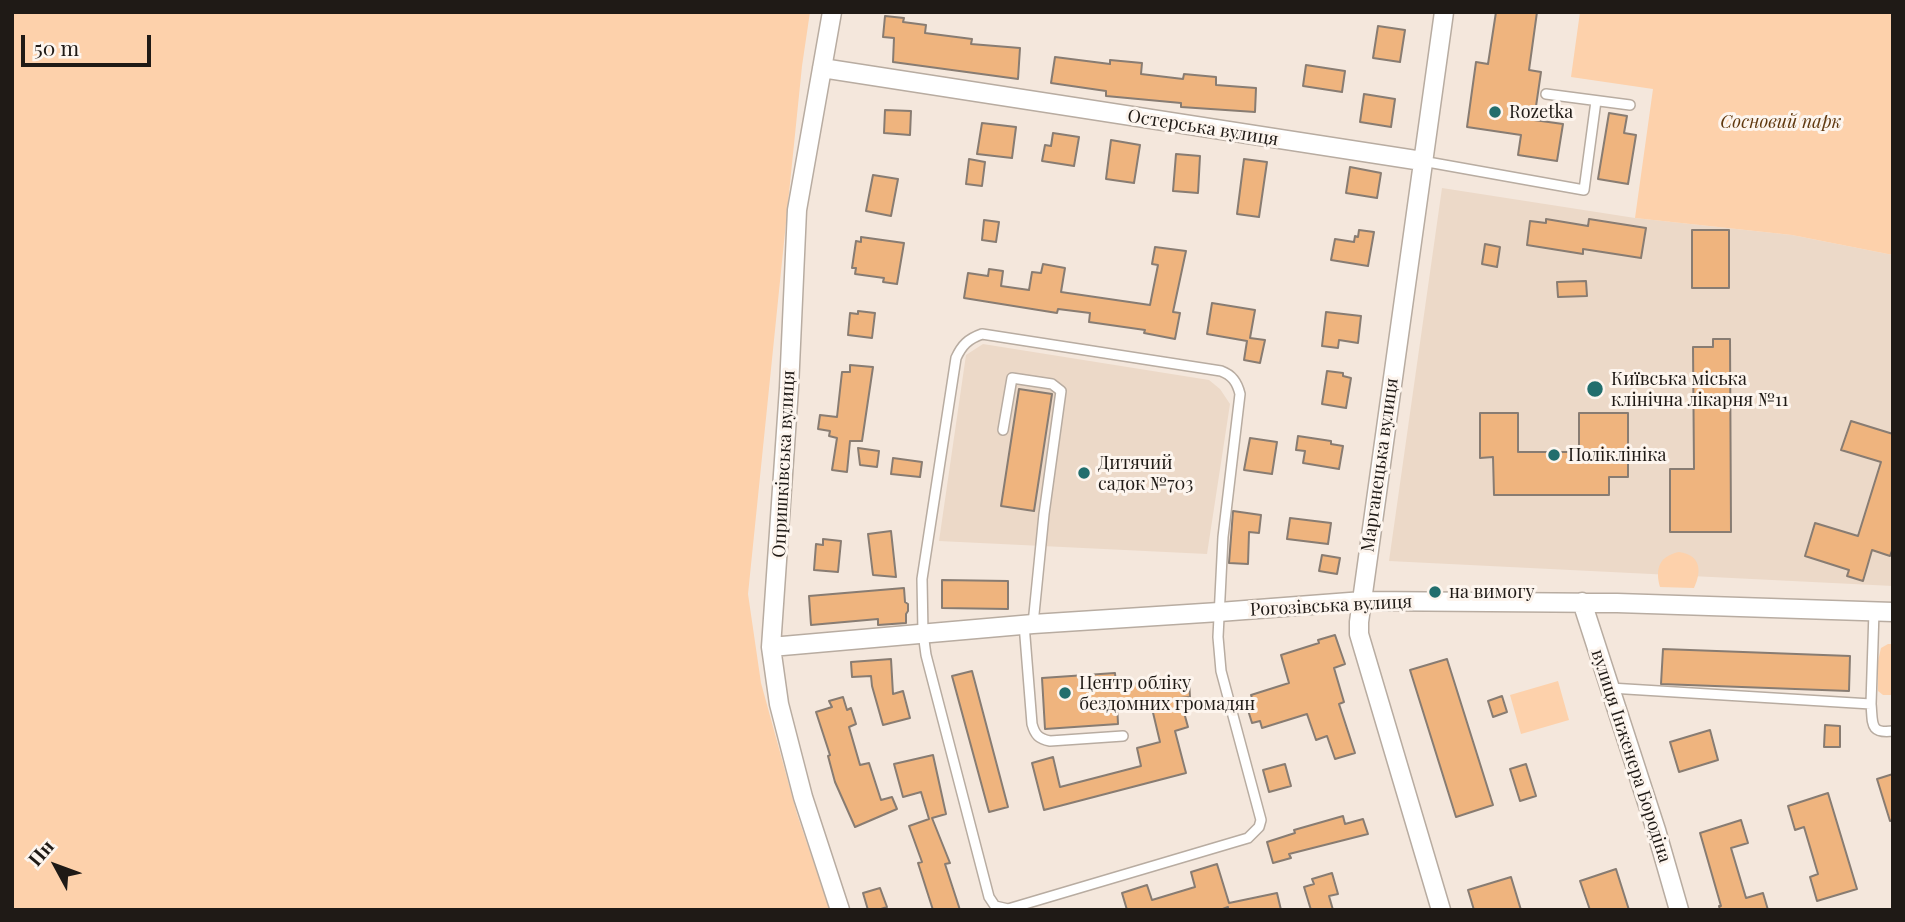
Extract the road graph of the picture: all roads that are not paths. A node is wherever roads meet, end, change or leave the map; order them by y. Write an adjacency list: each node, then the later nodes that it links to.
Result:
1 (832, 12): 3 (street, Опришківська вулиця)
2 (1444, 12): 7 (street, Марганецька вулиця)
3 (822, 68): 7 (street, Остерська вулиця); 16 (street, Опришківська вулиця)
4 (1546, 94): 5 (lane)
5 (1596, 101): 6 (lane); 7 (lane, Остерська вулиця)
6 (1630, 105)
7 (1422, 162): 9 (street, Марганецька вулиця)
8 (1003, 430): 14 (lane)
9 (1363, 601): 10 (street, Рогозівська вулиця); 12 (street, Рогозівська вулиця); 22 (street, Марганецька вулиця)
10 (1582, 602): 11 (street, Рогозівська вулиця); 17 (street, вулиця Інженера Бородіна)
11 (1874, 611): 13 (street, Рогозівська вулиця); 18 (lane)
12 (1219, 612): 14 (street, Рогозівська вулиця); 15 (lane); 15 (lane)
13 (1893, 612)
14 (1029, 624): 15 (street, Рогозівська вулиця); 20 (lane)
15 (923, 633): 16 (street, Рогозівська вулиця)
16 (772, 647): 21 (street, Опришківська вулиця)
17 (1610, 688): 18 (lane); 23 (street, вулиця Інженера Бородіна)
18 (1871, 704): 19 (lane)
19 (1893, 731)
20 (1123, 736)
21 (840, 910)
22 (1440, 910)
23 (1679, 910)

